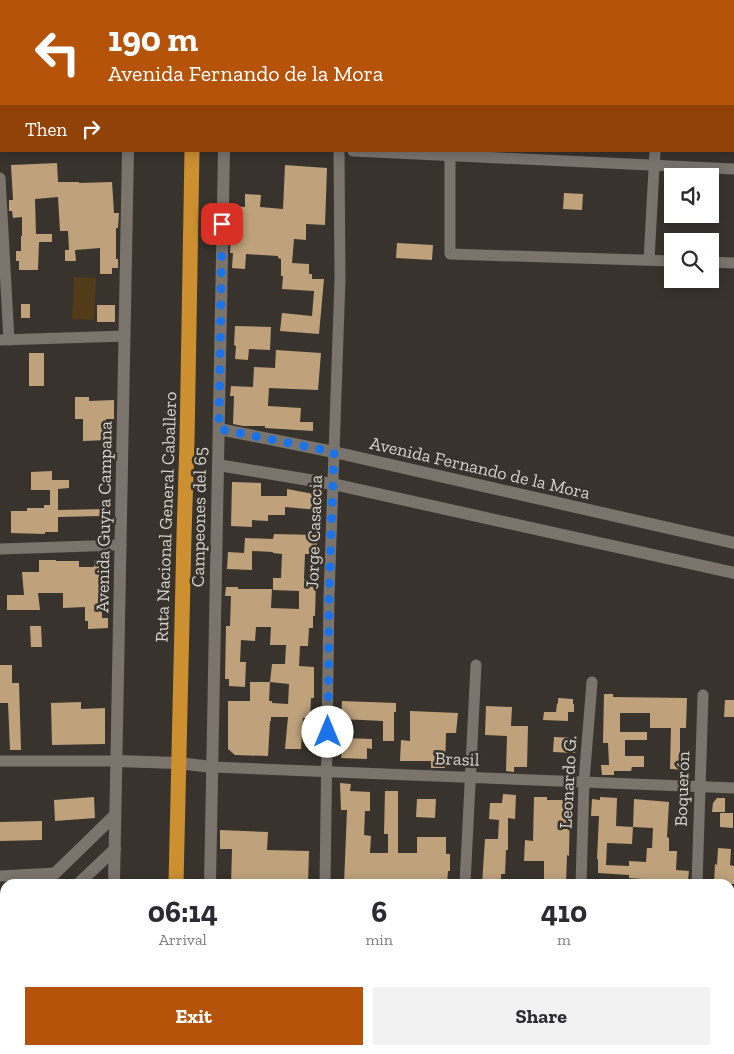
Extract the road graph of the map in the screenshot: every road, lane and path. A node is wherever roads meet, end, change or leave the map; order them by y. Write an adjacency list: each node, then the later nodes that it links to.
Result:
1 (128, 152): 15 (street, Avenida Guyra Campana)
2 (192, 152): 30 (highway, Ruta Nacional General Caballero)
3 (224, 152): 17 (street, Campeones del 65)
4 (339, 152): 18 (street, Jorge Casaccia)
5 (385, 152): 7 (street)
6 (654, 152): 8 (street)
7 (450, 154): 8 (street); 11 (street)
8 (654, 166): 9 (street); 11 (street)
9 (734, 169)
10 (0, 178): 16 (street)
11 (649, 260): 12 (street)
12 (664, 261)
13 (719, 262): 14 (street)
14 (734, 263)
15 (125, 336): 16 (street); 22 (street, Avenida Guyra Campana)
16 (4, 340)
17 (219, 429): 18 (street, Avenida Fernando de la Mora); 19 (street, Campeones del 65)
18 (334, 452): 20 (street, Jorge Casaccia); 21 (street, Avenida Fernando de la Mora)
19 (218, 465): 20 (street); 31 (street, Campeones del 65)
20 (333, 484): 24 (street); 32 (street, Jorge Casaccia)
21 (734, 543)
22 (121, 545): 23 (street); 29 (street, Avenida Guyra Campana)
23 (0, 549)
24 (734, 573)
25 (476, 665): 33 (street)
26 (592, 682): 34 (street, Leonardo G.)
27 (702, 695): 35 (street, Boquerón)
28 (0, 761): 29 (street)
29 (116, 761): 30 (street, Brasil); 37 (street, Avenida Guyra Campana)
30 (178, 764): 31 (street, Brasil); 44 (highway, Ruta Nacional General Caballero)
31 (212, 767): 32 (street, Brasil); 45 (street, Campeones del 65)
32 (327, 771): 33 (street, Brasil); 46 (street, Jorge Casaccia)
33 (471, 778): 34 (street, Brasil); 47 (street)
34 (584, 781): 35 (street, Brasil); 48 (street, Leonardo G.)
35 (700, 786): 36 (street, Brasil); 49 (street, Boquerón)
36 (734, 788)
37 (115, 816): 38 (street, Avenida Guyra Campana); 39 (street)
38 (115, 849): 42 (street); 43 (street, Avenida Guyra Campana)
39 (55, 873): 40 (street); 41 (street)
40 (0, 876)
41 (49, 879)
42 (83, 879)
43 (114, 879)
44 (176, 879)
45 (210, 879)
46 (325, 879)
47 (465, 879)
48 (581, 879)
49 (697, 879)
50 (0, 926): 51 (street)
51 (0, 936)

